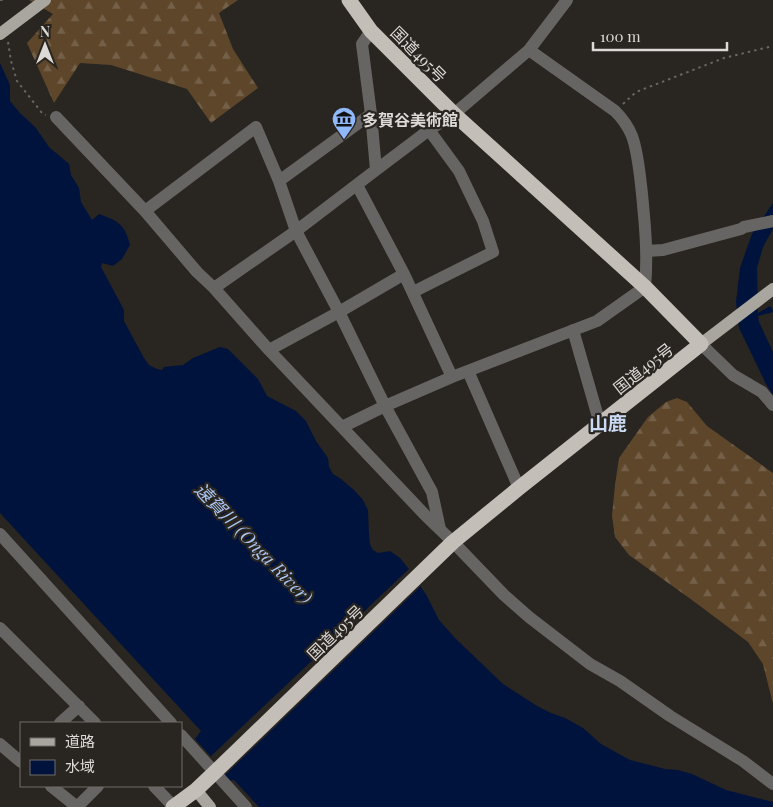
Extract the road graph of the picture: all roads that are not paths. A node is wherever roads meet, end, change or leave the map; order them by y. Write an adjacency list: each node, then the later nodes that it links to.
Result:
1 (349, 0): 4 (highway, 国道495号)
2 (567, 0): 6 (street)
3 (42, 2): 5 (main road)
4 (371, 31): 7 (street); 8 (highway, 国道495号)
5 (3, 36)
6 (529, 50): 8 (street); 17 (street)
7 (372, 114): 11 (street); 12 (street)
8 (454, 114): 10 (street); 19 (highway, 国道495号)
9 (56, 117): 14 (street)
10 (429, 130): 11 (street); 22 (street)
11 (376, 170): 13 (street)
12 (279, 181): 14 (street); 16 (street)
13 (356, 185): 16 (street); 18 (street)
14 (145, 211): 20 (street)
15 (773, 221): 17 (street)
16 (296, 232): 20 (street); 23 (street)
17 (646, 251): 19 (street)
18 (404, 274): 22 (street); 23 (street)
19 (645, 287): 24 (street); 25 (highway, 国道495号)
20 (214, 288): 26 (street)
21 (773, 289): 25 (main road)
22 (414, 292): 28 (street)
23 (339, 312): 26 (street); 31 (street)
24 (573, 330): 27 (street); 32 (street)
25 (701, 344): 29 (street); 32 (highway, 国道495号)
26 (269, 350): 33 (street)
27 (468, 371): 28 (street); 34 (street)
28 (452, 377): 31 (street)
29 (767, 390): 30 (street)
30 (773, 405)
31 (384, 406): 33 (street); 35 (street)
32 (600, 424): 34 (highway, 国道495号)
33 (342, 427): 35 (street)
34 (519, 488): 37 (highway, 国道495号)
35 (440, 529): 37 (street)
36 (0, 534): 42 (street)
37 (453, 542): 46 (highway, 国道495号); 47 (street)
38 (0, 628): 39 (street)
39 (79, 706): 40 (street); 41 (street)
40 (61, 722)
41 (94, 722)
42 (170, 722)
43 (182, 736): 46 (street)
44 (2, 750): 45 (street)
45 (20, 761)
46 (214, 773): 51 (highway, 国道495号); 55 (street)
47 (773, 784)
48 (52, 787): 52 (street)
49 (97, 787): 52 (street)
50 (155, 787): 53 (street)
51 (196, 790): 53 (highway, 国道495号); 54 (main road)
52 (77, 807)
53 (173, 807)
54 (210, 807)
55 (246, 807)

